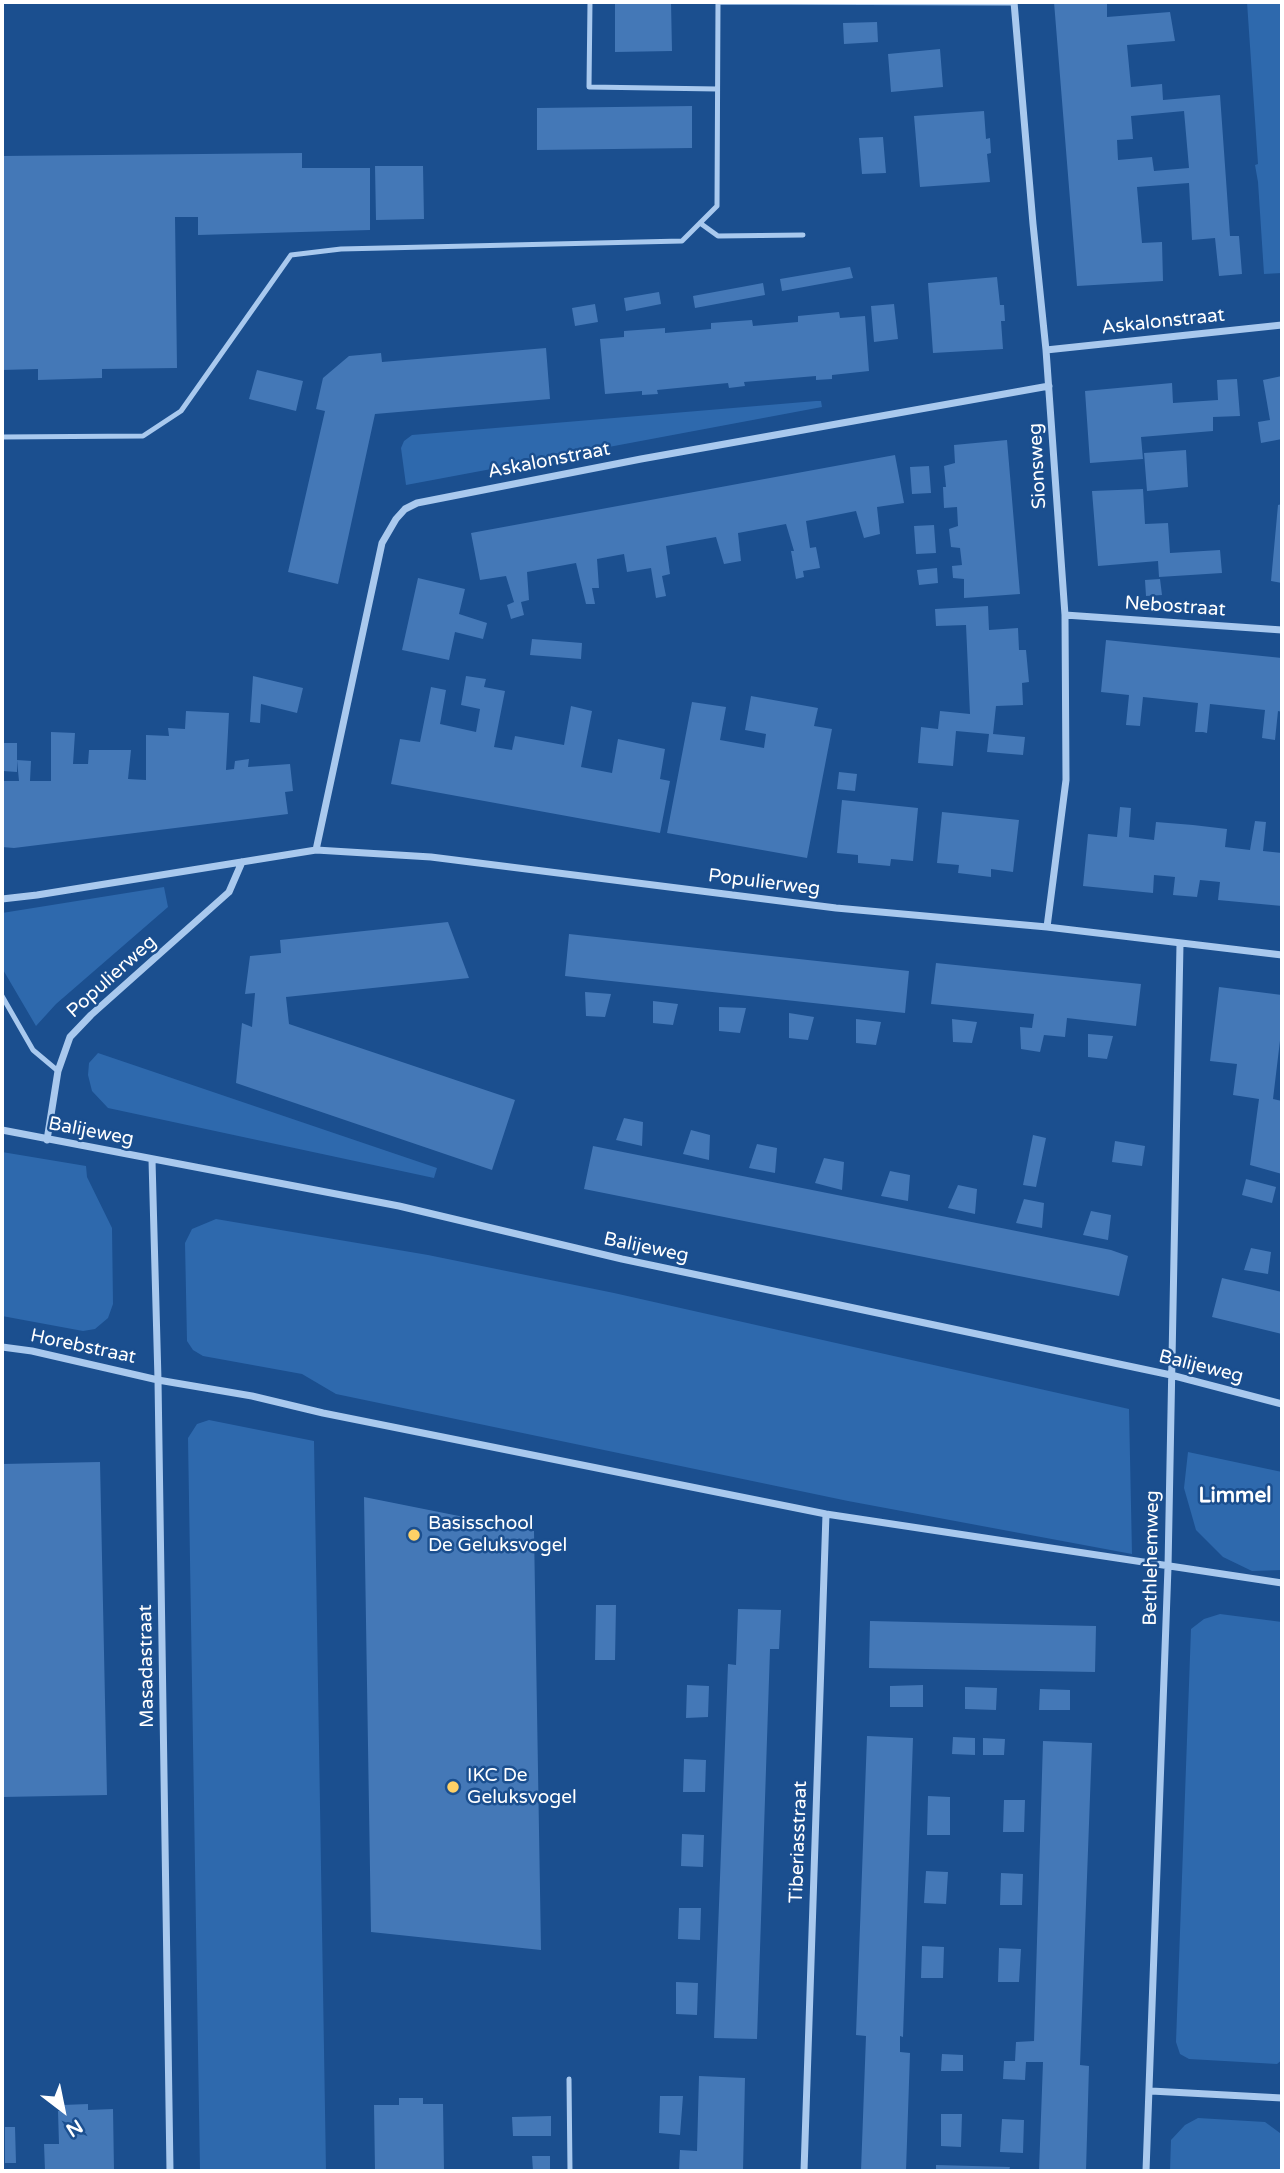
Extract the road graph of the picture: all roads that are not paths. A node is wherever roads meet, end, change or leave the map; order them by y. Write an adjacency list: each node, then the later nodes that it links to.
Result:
1 (590, 2): 4 (lane)
2 (718, 2): 3 (lane, Sionsweg); 4 (lane)
3 (1014, 3): 8 (street, Sionsweg)
4 (717, 89): 5 (lane)
5 (700, 223): 6 (lane); 10 (lane)
6 (803, 235)
7 (1282, 325): 8 (street, Askalonstraat)
8 (1046, 350): 9 (street, Sionsweg)
9 (1049, 386): 11 (street, Sionsweg); 13 (street, Askalonstraat)
10 (2, 437)
11 (1065, 615): 12 (street, Nebostraat); 16 (street, Sionsweg)
12 (1282, 629)
13 (316, 849): 14 (street, Populierweg); 16 (street, Populierweg)
14 (242, 862): 15 (street, Populierweg); 20 (street, Populierweg)
15 (2, 899)
16 (1047, 927): 17 (street, Populierweg)
17 (1180, 944): 18 (street, Populierweg); 25 (street, Bethlehemweg)
18 (1282, 955)
19 (2, 996): 20 (lane)
20 (58, 1071): 22 (street, Populierweg)
21 (2, 1130): 22 (street, Balijeweg)
22 (47, 1140): 23 (street, Balijeweg)
23 (152, 1160): 25 (street, Balijeweg); 26 (street, Masadastraat)
24 (2, 1347): 26 (street, Horebstraat)
25 (1171, 1375): 27 (street, Balijeweg); 29 (street, Bethlehemweg)
26 (158, 1380): 28 (street); 34 (street, Masadastraat)
27 (1282, 1404)
28 (826, 1514): 29 (street); 36 (street, Tiberiasstraat)
29 (1168, 1567): 30 (street); 32 (street, Bethlehemweg)
30 (1282, 1583)
31 (569, 2079): 35 (lane)
32 (1151, 2091): 33 (street); 37 (street, Bethlehemweg)
33 (1282, 2098)
34 (170, 2171)
35 (570, 2171)
36 (804, 2171)
37 (1146, 2171)

